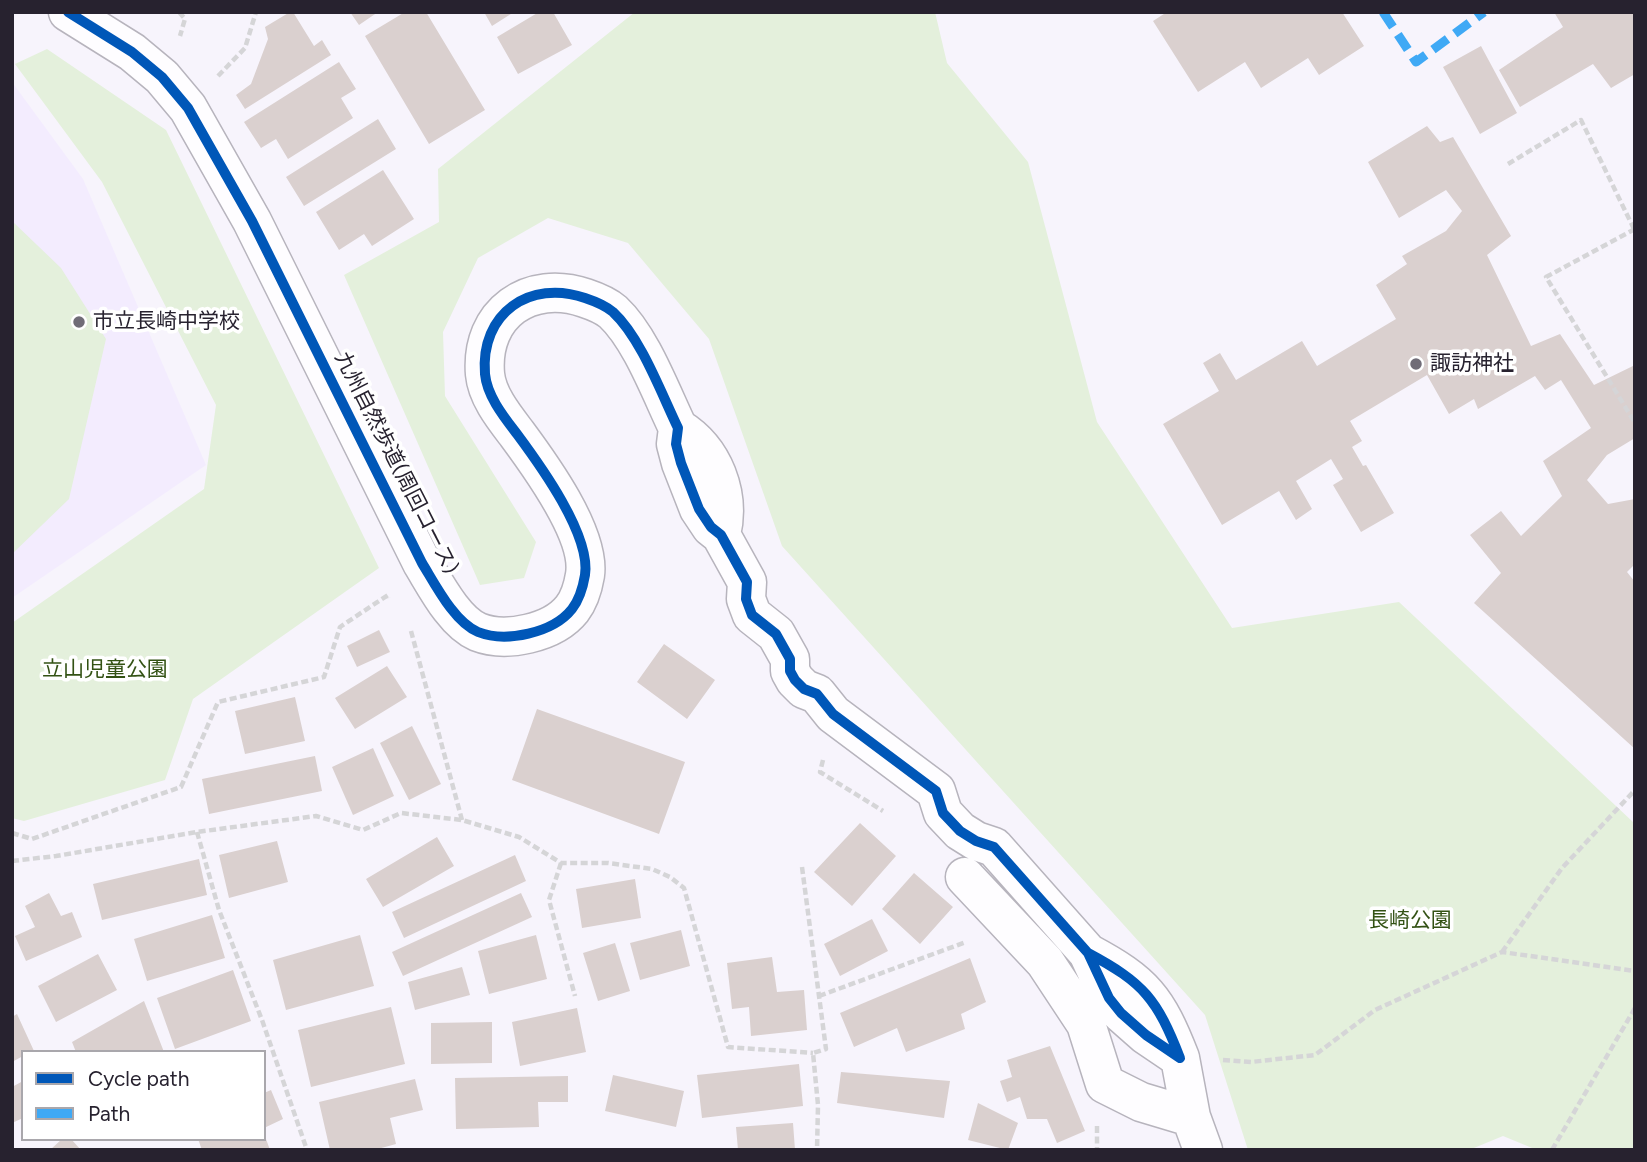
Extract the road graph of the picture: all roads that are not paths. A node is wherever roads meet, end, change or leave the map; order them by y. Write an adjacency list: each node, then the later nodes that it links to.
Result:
1 (68, 12): 3 (street, 九州自然歩道(周回コース))
2 (965, 877): 3 (street)
3 (1197, 1134)

